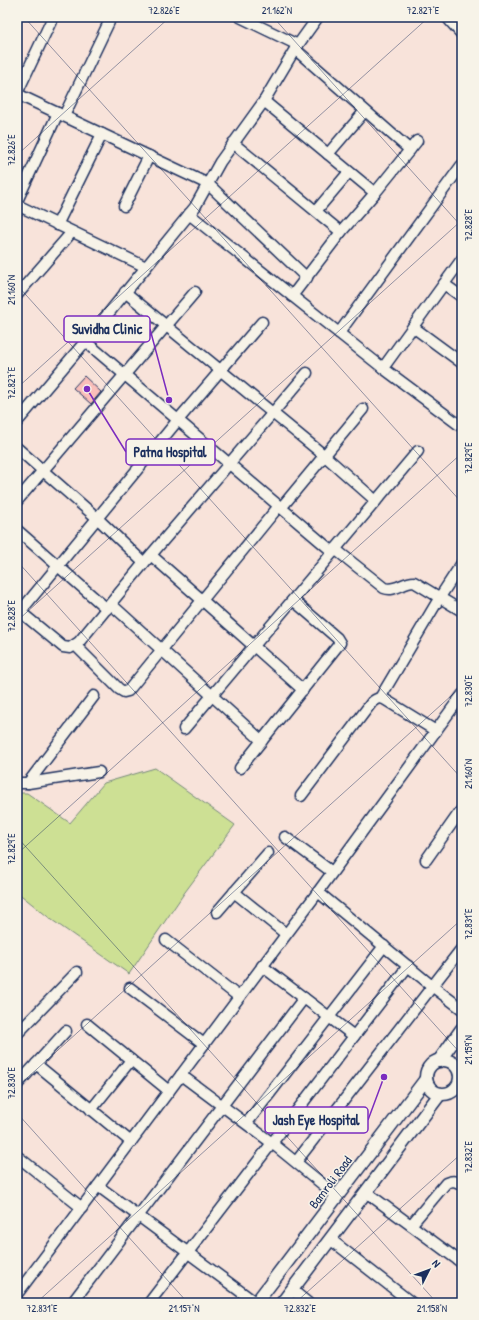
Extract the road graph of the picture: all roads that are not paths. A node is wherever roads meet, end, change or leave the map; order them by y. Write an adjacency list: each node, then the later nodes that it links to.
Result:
1 (53, 17): 8 (street)
2 (240, 17): 7 (street)
3 (318, 17): 7 (street)
4 (448, 17): 6 (street)
5 (109, 22): 11 (street)
6 (462, 33)
7 (296, 47): 9 (street); 10 (street)
8 (17, 93): 11 (street)
9 (264, 101): 14 (street); 16 (street)
10 (365, 111): 15 (street); 16 (street)
11 (61, 114): 12 (street); 22 (street)
12 (102, 134): 17 (street); 27 (street)
13 (417, 141): 15 (street)
14 (233, 143): 20 (street); 25 (street)
15 (410, 150): 21 (street)
16 (328, 154): 19 (street)
17 (149, 156): 20 (street); 24 (street)
18 (461, 166): 42 (street)
19 (350, 172): 21 (street); 25 (street)
20 (208, 184): 26 (street); 32 (street)
21 (375, 193): 29 (street)
22 (17, 201)
23 (17, 205): 27 (street)
24 (124, 206)
25 (316, 211): 29 (street)
26 (189, 214): 31 (street); 37 (street)
27 (57, 225): 28 (street)
28 (72, 232): 31 (street); 36 (street)
29 (341, 232): 32 (street)
30 (462, 259): 33 (street)
31 (146, 267): 34 (street)
32 (307, 278): 37 (street)
33 (444, 284): 38 (street); 41 (street)
34 (125, 292): 40 (street); 43 (street)
35 (195, 292): 40 (street)
36 (17, 295)
37 (292, 296): 42 (street)
38 (462, 297)
39 (262, 322): 46 (street)
40 (166, 327): 46 (street); 48 (street)
41 (413, 327): 44 (street); 45 (street)
42 (339, 333): 45 (street)
43 (85, 341): 48 (street); 52 (street)
44 (462, 363)
45 (383, 368): 53 (street)
46 (220, 370): 50 (street); 51 (street)
47 (307, 373): 50 (street)
48 (125, 375): 51 (street); 58 (street)
49 (363, 409): 56 (street)
50 (273, 413): 56 (street); 57 (street)
51 (178, 420): 57 (street); 62 (street)
52 (17, 422)
53 (462, 427)
54 (17, 448): 58 (street)
55 (418, 451): 60 (street)
56 (325, 456): 60 (street); 61 (street)
57 (229, 464): 61 (street); 65 (street)
58 (43, 471): 59 (street); 62 (street)
59 (17, 501)
60 (376, 501): 64 (street)
61 (280, 507): 64 (street); 69 (street)
62 (97, 518): 65 (street); 67 (street)
63 (17, 530): 67 (street)
64 (334, 550): 68 (street); 70 (street)
65 (148, 559): 69 (street); 71 (street)
66 (462, 563): 68 (street)
67 (58, 565): 71 (street); 72 (street)
68 (440, 597): 73 (street); 81 (street)
69 (202, 600): 75 (street); 76 (street)
70 (293, 600): 75 (street); 77 (street)
71 (109, 606): 74 (street); 76 (street)
72 (18, 610): 74 (street)
73 (462, 611)
74 (75, 645): 76 (street)
75 (254, 646): 77 (street); 78 (street)
76 (161, 649): 78 (street)
77 (303, 690): 84 (street)
78 (212, 695): 82 (street); 84 (street)
79 (462, 695): 83 (street)
80 (94, 696): 88 (street)
81 (380, 698): 83 (street); 89 (street)
82 (184, 729)
83 (436, 731): 94 (street)
84 (262, 740): 85 (street)
85 (240, 768)
86 (99, 772): 88 (street)
87 (17, 783): 88 (street)
88 (28, 783)
89 (301, 796)
90 (462, 809): 93 (street)
91 (285, 837): 94 (street)
92 (268, 853): 95 (street)
93 (426, 860)
94 (332, 872): 96 (street)
95 (234, 892): 97 (street); 98 (street)
96 (318, 892): 98 (street); 100 (street)
97 (217, 912)
98 (286, 934): 102 (street)
99 (166, 940): 107 (street)
100 (384, 946): 103 (street); 110 (street)
101 (462, 948): 105 (street)
102 (262, 966): 107 (street); 108 (street)
103 (408, 966): 105 (street); 115 (street)
104 (77, 972): 114 (street)
105 (432, 986): 109 (street); 132 (street)
106 (130, 988): 116 (street)
107 (239, 998): 116 (street)
108 (304, 998): 110 (street); 126 (street)
109 (462, 1009)
110 (329, 1017): 115 (street); 128 (street)
111 (87, 1024): 117 (street)
112 (462, 1029): 118 (street)
113 (66, 1032): 119 (street)
114 (17, 1034)
115 (354, 1036): 130 (street)
116 (204, 1044): 120 (street)
117 (131, 1060): 124 (street); 127 (street)
118 (439, 1061): 121 (street); 122 (street)
119 (36, 1064): 123 (street); 127 (street)
120 (181, 1075): 124 (street); 126 (street)
121 (426, 1079): 125 (street); 136 (street, Bamroli Road)
122 (460, 1081): 125 (street)
123 (17, 1085)
124 (169, 1091): 129 (street)
125 (440, 1094): 135 (street)
126 (223, 1105): 128 (street); 138 (street)
127 (91, 1110): 129 (street)
128 (247, 1123): 130 (street)
129 (131, 1142): 134 (street)
130 (272, 1143): 132 (street); 141 (street)
131 (17, 1156): 137 (street)
132 (296, 1162): 136 (street)
133 (462, 1185): 139 (street)
134 (98, 1186): 137 (street); 138 (street)
135 (366, 1192): 139 (street); 140 (street)
136 (337, 1196): 147 (street, Bamroli Road)
137 (82, 1208): 144 (street)
138 (138, 1216): 141 (street); 145 (street)
139 (411, 1225): 142 (street)
140 (330, 1239): 143 (street); 150 (street)
141 (188, 1252): 146 (street); 147 (street)
142 (462, 1263)
143 (292, 1290): 148 (street); 149 (street)
144 (17, 1294)
145 (72, 1303)
146 (149, 1303)
147 (256, 1303)
148 (282, 1303)
149 (308, 1303)
150 (412, 1303)

